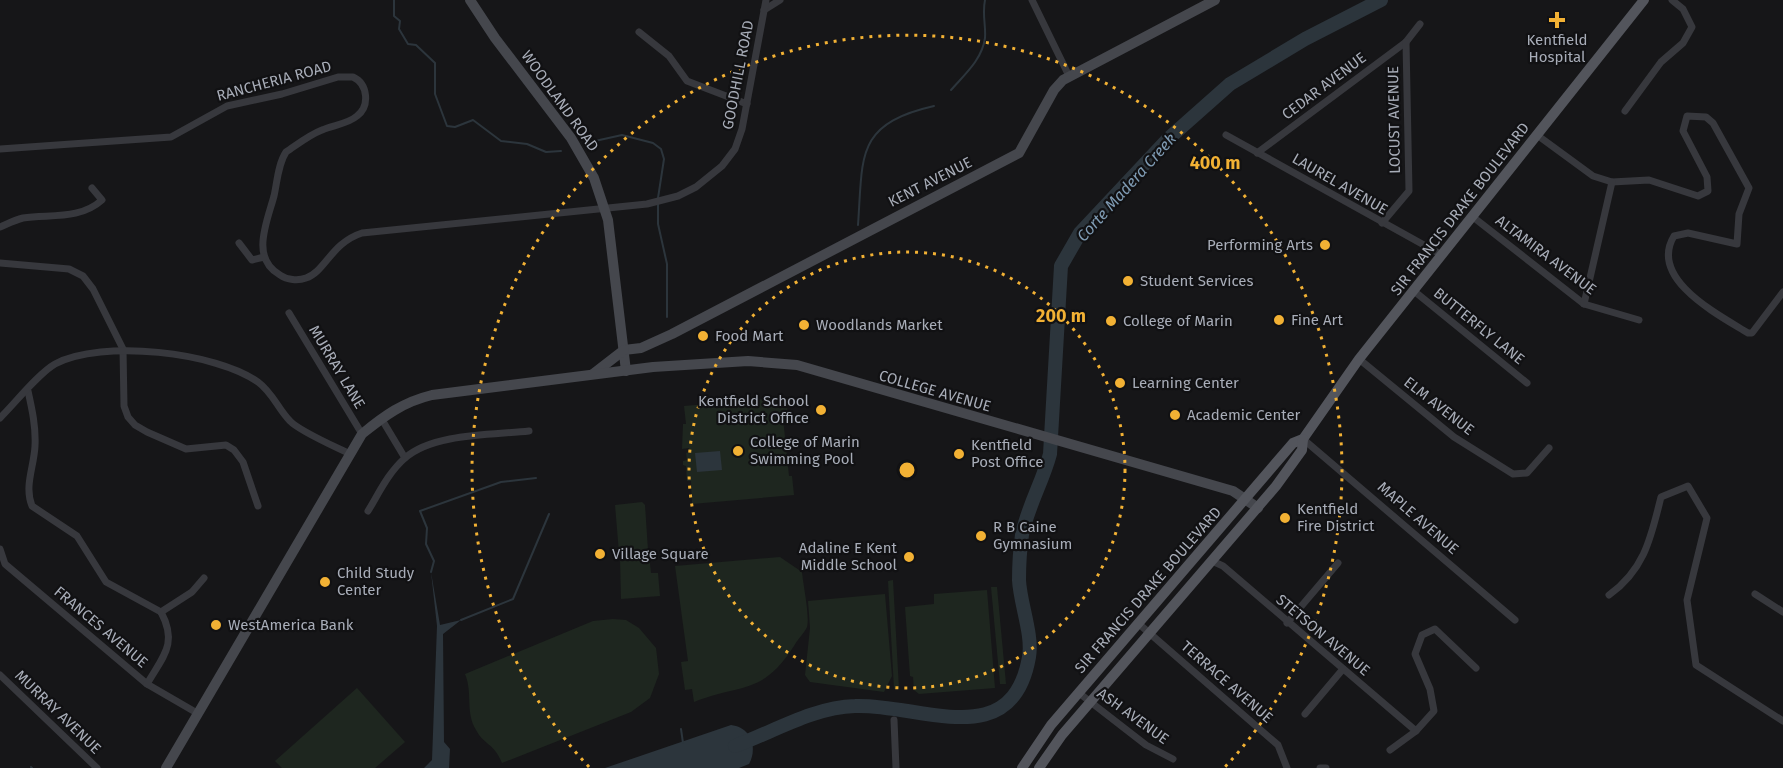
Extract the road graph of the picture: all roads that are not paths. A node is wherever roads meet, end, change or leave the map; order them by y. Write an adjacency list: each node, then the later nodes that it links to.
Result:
1 (470, 0): 21 (main road, WOODLAND ROAD)
2 (766, 0): 8 (street, GOODHILL ROAD)
3 (780, 0): 8 (street)
4 (1032, 0): 12 (street)
5 (1215, 0): 12 (main road, KENT AVENUE)
6 (1644, 0): 16 (main road, SIR FRANCIS DRAKE BOULEVARD)
7 (1672, 0): 14 (street)
8 (764, 10): 13 (street, GOODHILL ROAD)
9 (1420, 24): 11 (street, CEDAR AVENUE)
10 (639, 32): 13 (street)
11 (1406, 42): 18 (street, CEDAR AVENUE); 23 (street, LOCUST AVENUE)
12 (1069, 76): 35 (main road, KENT AVENUE)
13 (747, 104): 21 (street, GOODHILL ROAD)
14 (1625, 111)
15 (1226, 135): 18 (street, LAUREL AVENUE)
16 (1537, 135): 19 (street); 22 (main road, SIR FRANCIS DRAKE BOULEVARD)
17 (0, 149): 27 (street, RANCHERIA ROAD)
18 (1257, 153): 23 (street, LAUREL AVENUE)
19 (1612, 182): 30 (street); 31 (street)
20 (92, 188): 24 (street)
21 (605, 209): 27 (street); 35 (main road, WOODLAND ROAD)
22 (1473, 217): 26 (main road, SIR FRANCIS DRAKE BOULEVARD); 31 (street, ALTAMIRA AVENUE)
23 (1382, 223): 26 (street, LAUREL AVENUE)
24 (0, 227)
25 (239, 243): 27 (street)
26 (1442, 255): 29 (main road, SIR FRANCIS DRAKE BOULEVARD)
27 (264, 257)
28 (0, 263): 34 (street)
29 (1414, 291): 36 (main road, SIR FRANCIS DRAKE BOULEVARD); 39 (street, BUTTERFLY LANE)
30 (1783, 292)
31 (1584, 304): 33 (street, ALTAMIRA AVENUE)
32 (289, 313): 44 (street, MURRAY LANE)
33 (1639, 320)
34 (123, 349): 40 (street); 47 (street); 50 (street)
35 (624, 350): 37 (main road, WOODLAND ROAD); 38 (main road)
36 (1359, 360): 45 (main road, SIR FRANCIS DRAKE BOULEVARD); 46 (street, ELM AVENUE)
37 (626, 371): 38 (main road, COLLEGE AVENUE); 49 (main road, COLLEGE AVENUE)
38 (593, 375): 42 (main road, COLLEGE AVENUE)
39 (1527, 383)
40 (27, 391): 41 (street); 61 (street)
41 (0, 418)
42 (381, 418): 44 (main road, COLLEGE AVENUE); 48 (street, MURRAY LANE)
43 (529, 430): 48 (street)
44 (362, 434): 47 (main road, COLLEGE AVENUE)
45 (1303, 439): 49 (main road, SIR FRANCIS DRAKE BOULEVARD); 51 (main road, SIR FRANCIS DRAKE BOULEVARD); 63 (street, MAPLE AVENUE)
46 (1549, 448)
47 (350, 454): 73 (main road, COLLEGE AVENUE)
48 (405, 458): 52 (street)
49 (1246, 498): 51 (main road, COLLEGE AVENUE); 65 (main road, SIR FRANCIS DRAKE BOULEVARD)
50 (258, 506)
51 (1258, 508): 54 (main road, SIR FRANCIS DRAKE BOULEVARD)
52 (368, 511)
53 (0, 549): 56 (street)
54 (1212, 561): 64 (street, STETSON AVENUE); 66 (main road, SIR FRANCIS DRAKE BOULEVARD)
55 (1338, 563): 64 (street)
56 (5, 564): 57 (street); 70 (street, FRANCES AVENUE)
57 (0, 570)
58 (204, 578): 61 (street)
59 (1755, 594): 62 (street)
60 (1609, 595): 76 (street)
61 (161, 612): 70 (street)
62 (1783, 612)
63 (1515, 620)
64 (1287, 623): 68 (street, STETSON AVENUE)
65 (1139, 624): 66 (street, TERRACE AVENUE); 71 (main road, SIR FRANCIS DRAKE BOULEVARD)
66 (1150, 633): 72 (main road, SIR FRANCIS DRAKE BOULEVARD); 85 (street, TERRACE AVENUE)
67 (1476, 668): 77 (street)
68 (1343, 669): 74 (street); 77 (street, STETSON AVENUE)
69 (0, 675): 80 (street, MURRAY AVENUE)
70 (147, 684): 73 (street, FRANCES AVENUE)
71 (1079, 693): 72 (street, ASH AVENUE); 83 (main road, SIR FRANCIS DRAKE BOULEVARD)
72 (1090, 702): 79 (street, ASH AVENUE); 84 (main road, SIR FRANCIS DRAKE BOULEVARD)
73 (197, 713): 81 (main road, COLLEGE AVENUE)
74 (1305, 714)
75 (894, 720): 82 (street)
76 (1783, 721)
77 (1416, 731): 78 (street)
78 (1390, 750)
79 (1173, 759)
80 (98, 768)
81 (166, 768)
82 (896, 768)
83 (1022, 768)
84 (1039, 768)
85 (1287, 768)
86 (1320, 768): 87 (street)
87 (1326, 768)

